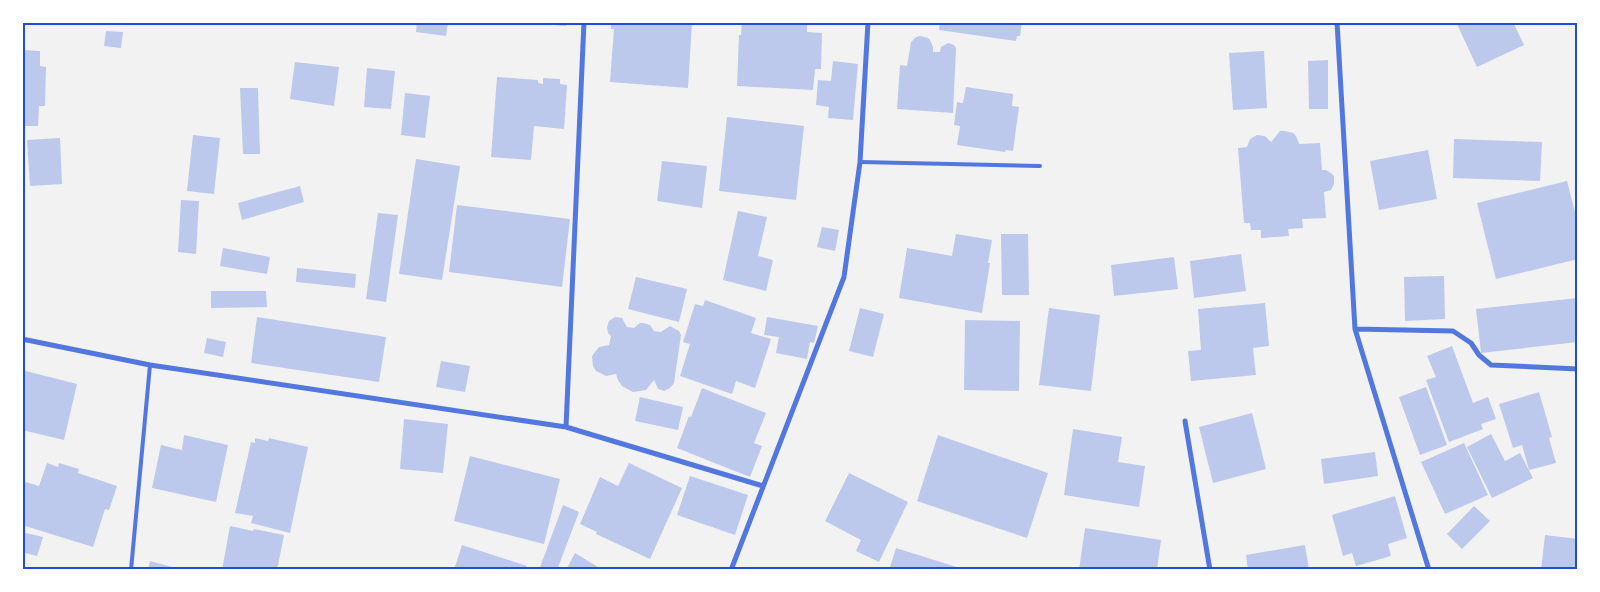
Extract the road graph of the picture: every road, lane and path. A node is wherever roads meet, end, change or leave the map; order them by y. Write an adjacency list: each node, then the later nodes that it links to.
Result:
1 (584, 22): 11 (street)
2 (868, 22): 4 (street)
3 (1337, 22): 6 (street)
4 (860, 162): 5 (lane); 12 (street)
5 (1040, 166)
6 (1355, 329): 9 (street); 16 (street)
7 (22, 339): 8 (street)
8 (150, 365): 11 (street); 13 (lane)
9 (1578, 369)
10 (1185, 420): 15 (street)
11 (566, 427): 12 (street)
12 (763, 486): 14 (street)
13 (131, 570)
14 (731, 570)
15 (1210, 570)
16 (1429, 570)

